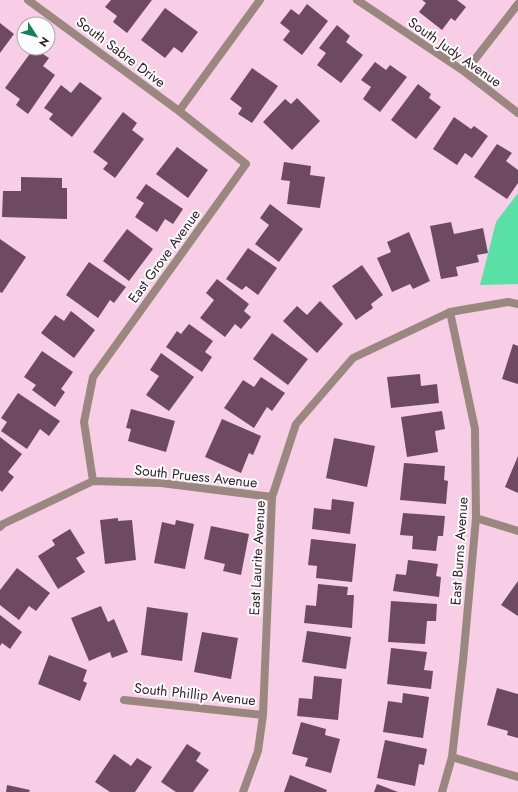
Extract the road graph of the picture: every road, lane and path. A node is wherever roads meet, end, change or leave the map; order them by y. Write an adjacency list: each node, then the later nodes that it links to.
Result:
1 (28, 0): 6 (street, South Sabre Drive)
2 (260, 0): 6 (street)
3 (357, 0): 5 (street, South Judy Avenue)
4 (518, 4): 5 (street)
5 (465, 72): 7 (street, South Judy Avenue)
6 (179, 111): 10 (street, East Grove Avenue)
7 (518, 113)
8 (518, 304): 9 (street, East Laurite Avenue)
9 (450, 312): 11 (street, East Laurite Avenue); 12 (street, East Burns Avenue)
10 (93, 481): 11 (street, South Pruess Avenue); 13 (street)
11 (272, 497): 16 (street, East Laurite Avenue)
12 (476, 518): 14 (street); 17 (street, East Burns Avenue)
13 (1, 526)
14 (518, 531)
15 (124, 700): 16 (street, South Phillip Avenue)
16 (263, 715): 19 (street, East Laurite Avenue)
17 (452, 758): 18 (street); 20 (street, East Burns Avenue)
18 (518, 777)
19 (243, 792)
20 (442, 792)

